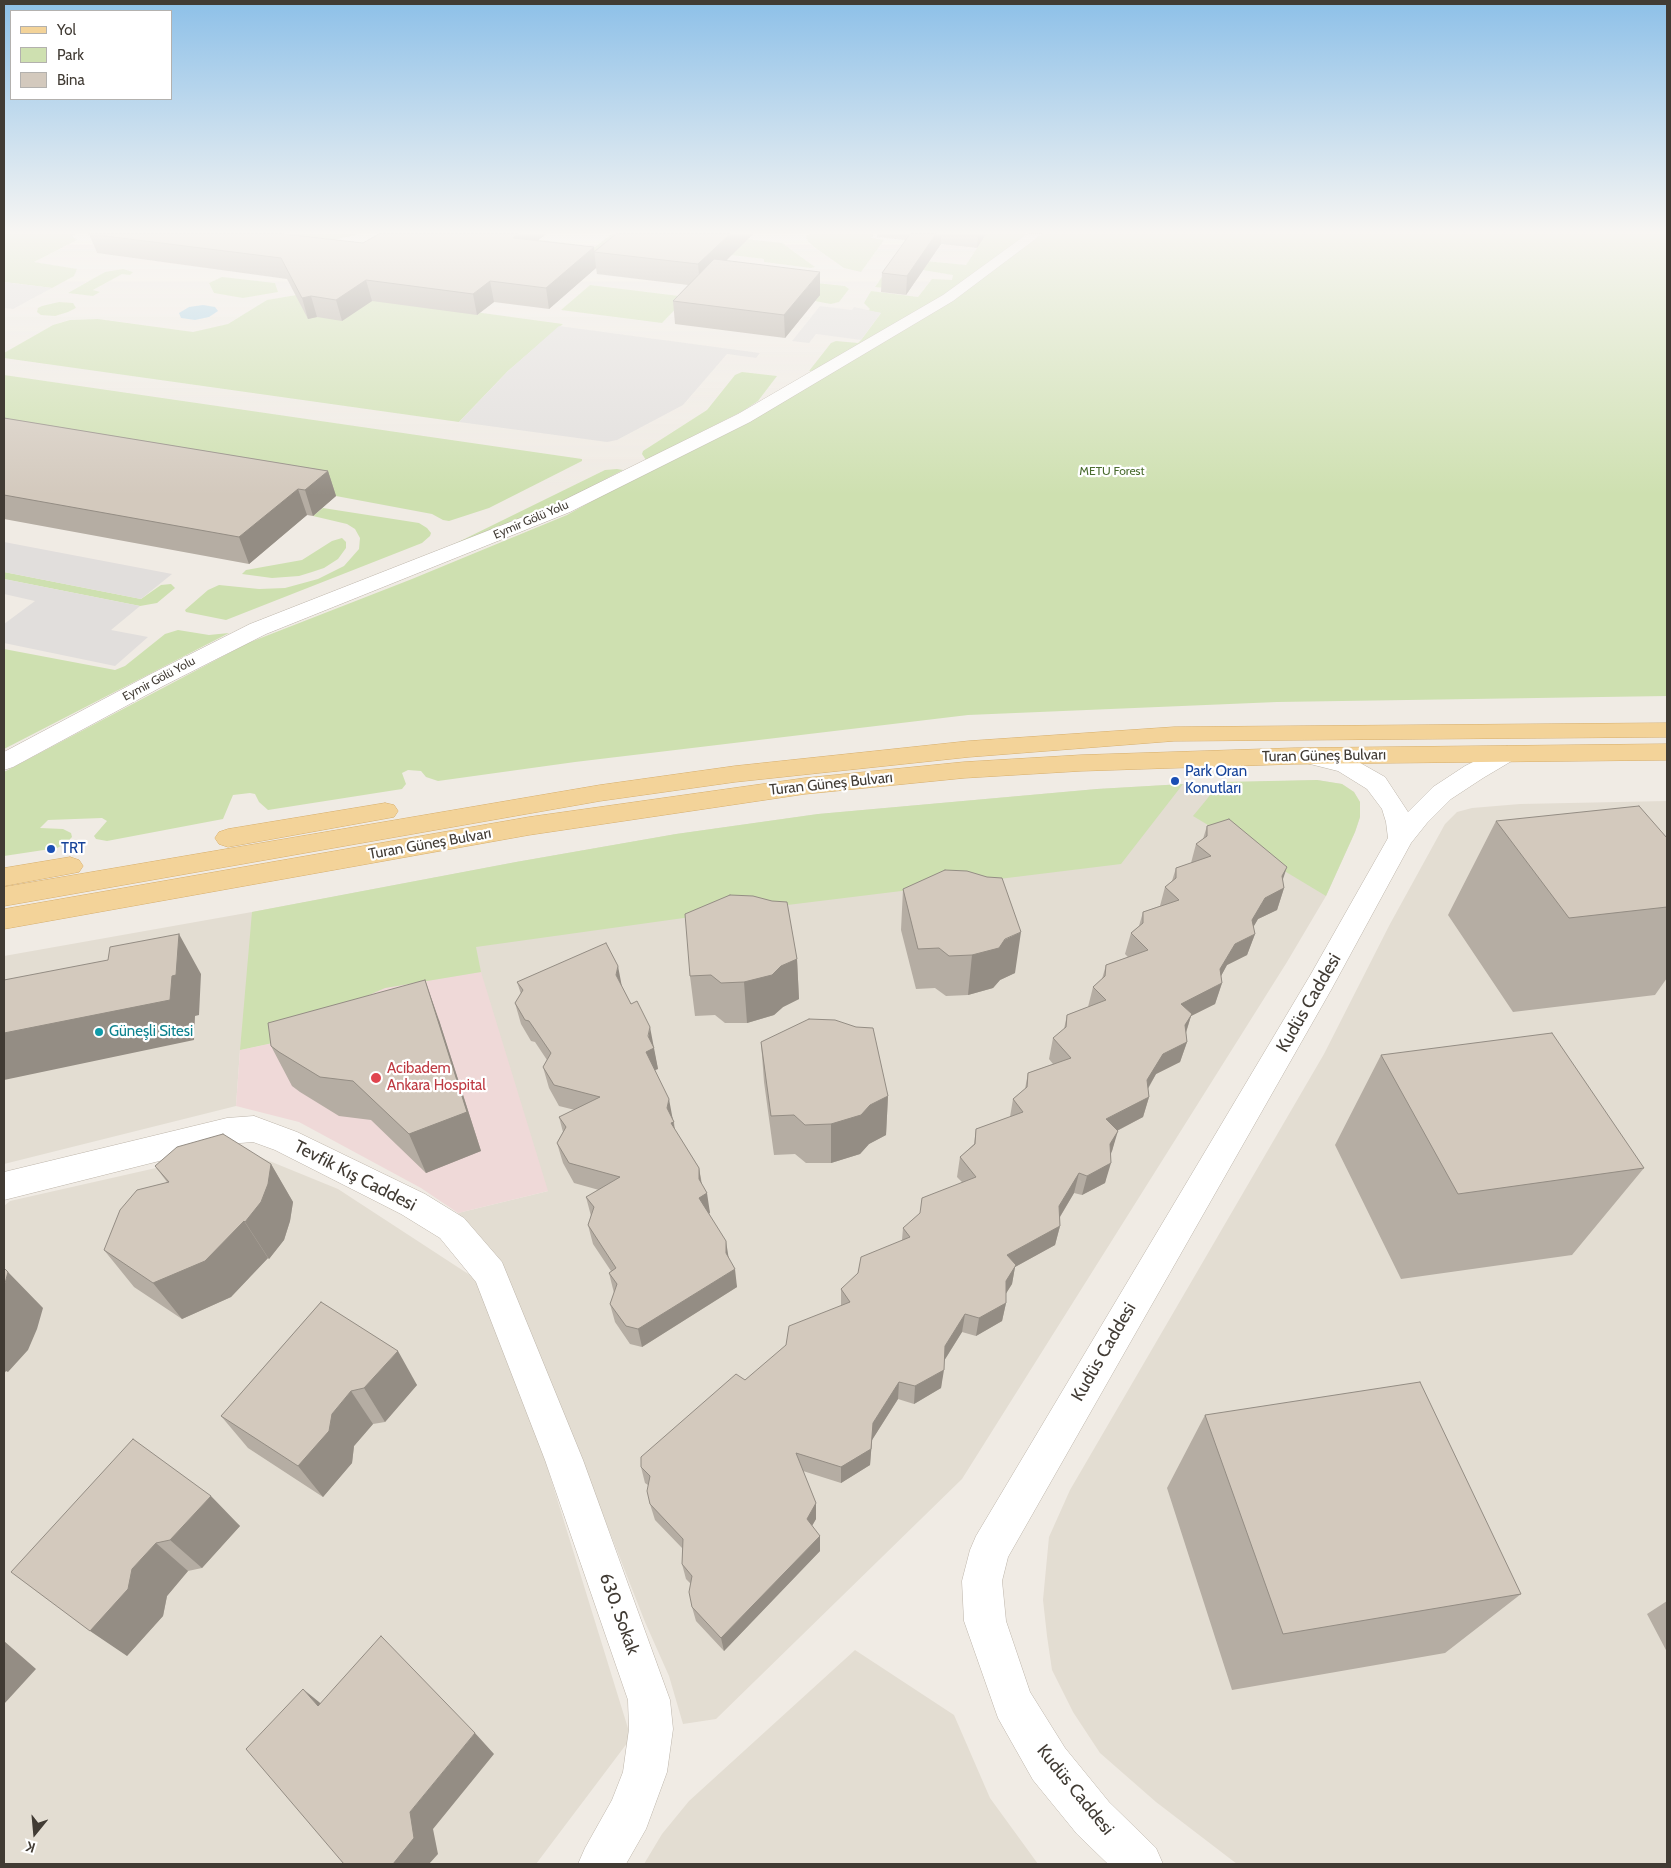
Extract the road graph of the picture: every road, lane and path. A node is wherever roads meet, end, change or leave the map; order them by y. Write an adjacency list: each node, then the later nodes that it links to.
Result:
1 (912, 321): 8 (street, Eymir Gölü Yolu)
2 (1667, 730): 3 (main road, Turan Güneş Bulvarı)
3 (1174, 734): 10 (main road); 11 (main road, Turan Güneş Bulvarı)
4 (1667, 752): 5 (main road, Turan Güneş Bulvarı)
5 (1508, 754): 6 (main road, Turan Güneş Bulvarı); 9 (street, Kudüs Caddesi)
6 (1302, 756): 7 (main road, Turan Güneş Bulvarı); 9 (street)
7 (1176, 759): 12 (main road, Turan Güneş Bulvarı); 13 (main road)
8 (4, 762)
9 (1401, 838): 17 (street, Kudüs Caddesi)
10 (4, 877)
11 (4, 897)
12 (4, 919)
13 (4, 937)
14 (4, 1186): 15 (street, Tevfik Kış Caddesi)
15 (564, 1460): 16 (street, 630. Sokak)
16 (601, 1864)
17 (1140, 1864)

